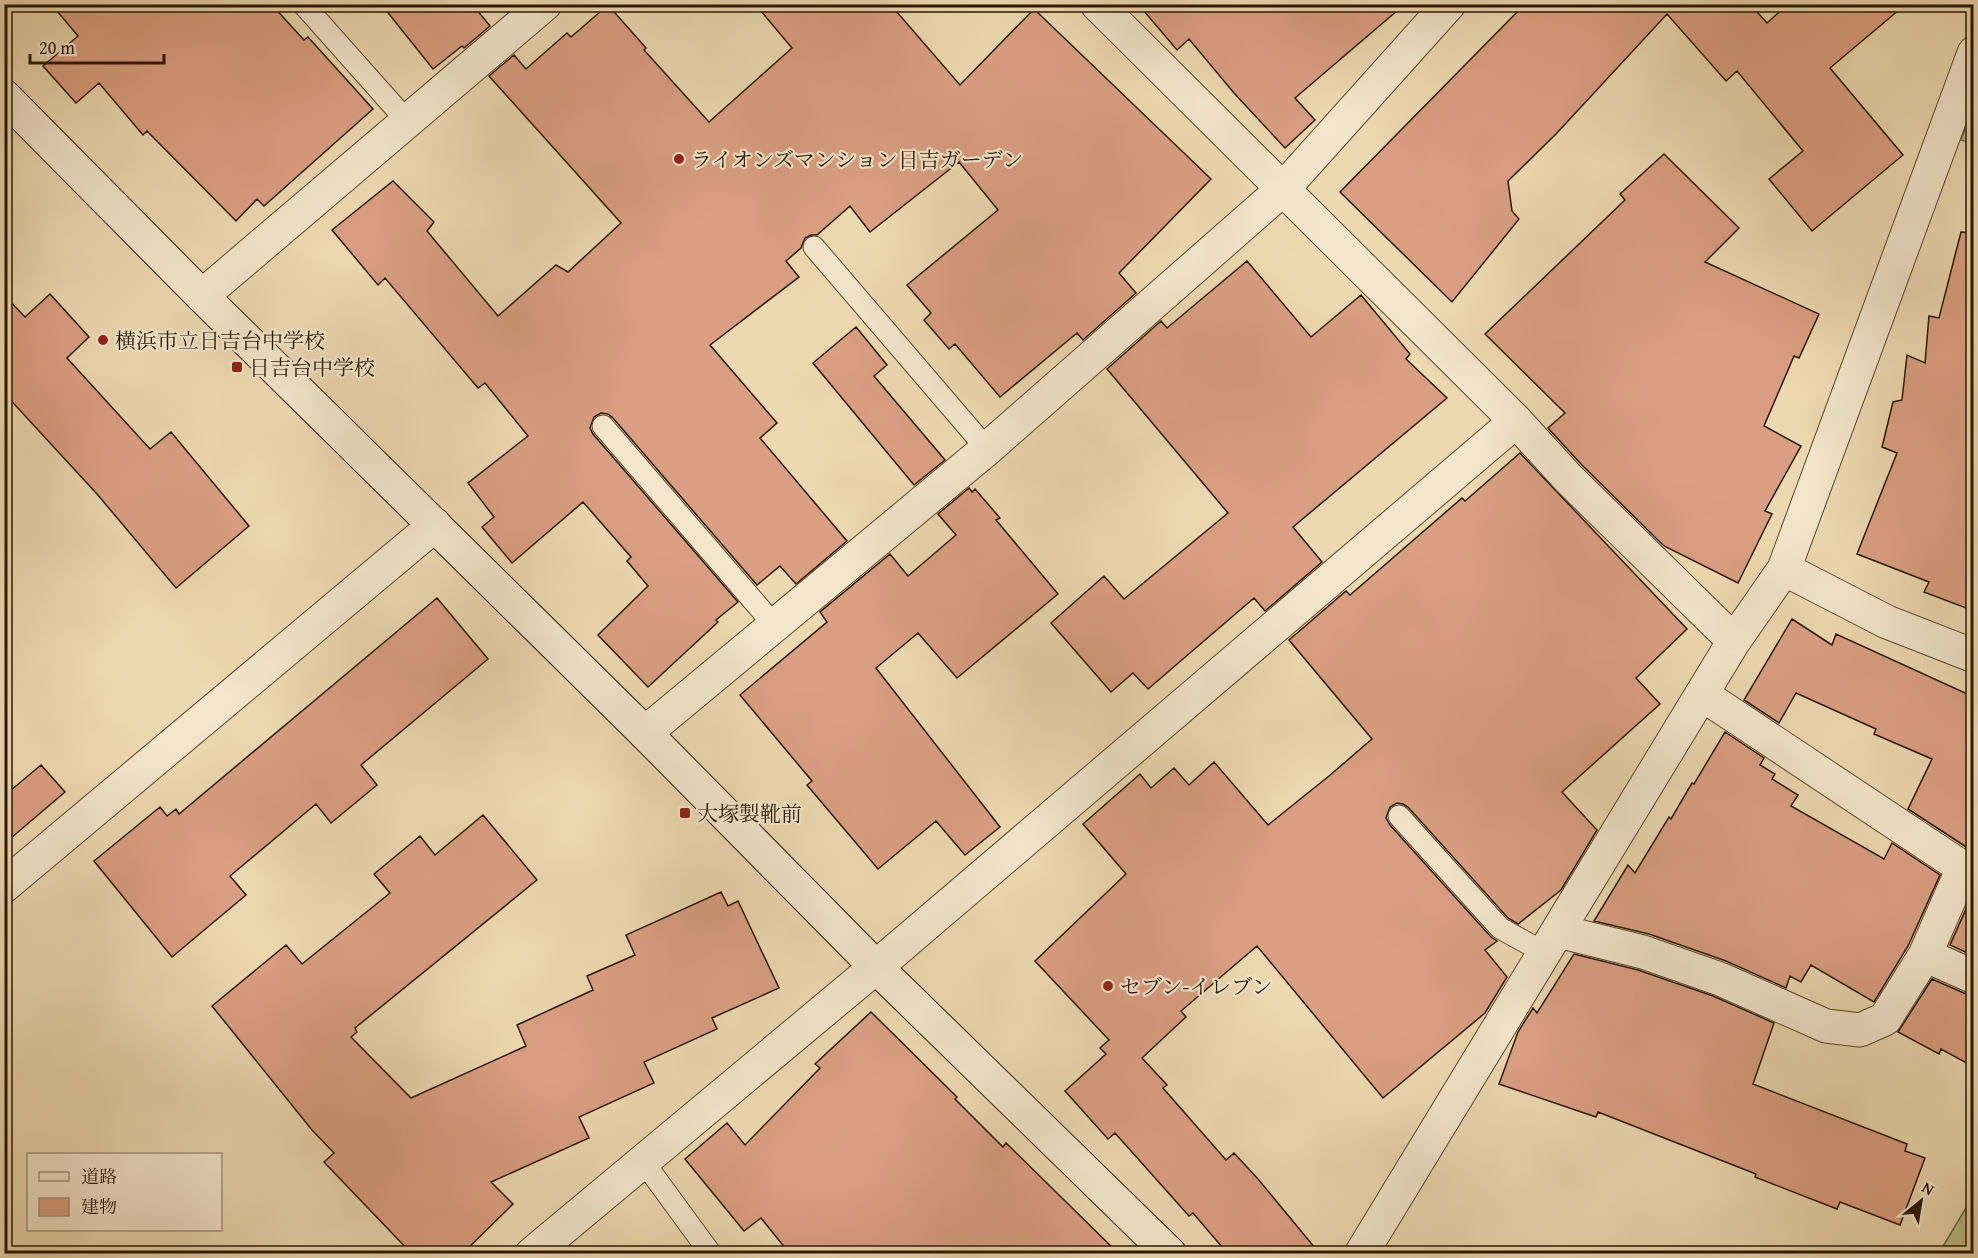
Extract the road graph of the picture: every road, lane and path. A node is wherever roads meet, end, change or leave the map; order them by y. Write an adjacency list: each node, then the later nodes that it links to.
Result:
1 (303, 4): 7 (lane)
2 (544, 4): 7 (street)
3 (1097, 4): 8 (street)
4 (1449, 4): 8 (street)
5 (1974, 53): 15 (street)
6 (4, 96): 10 (street)
7 (407, 122): 10 (street)
8 (1282, 190): 11 (street); 13 (street)
9 (814, 247): 13 (lane)
10 (202, 296): 14 (street)
11 (1516, 421): 17 (street); 25 (street)
12 (603, 426): 16 (lane)
13 (987, 448): 16 (street)
14 (435, 525): 20 (street); 22 (street)
15 (1784, 569): 17 (street); 18 (street)
16 (775, 626): 20 (street)
17 (1734, 641): 19 (street)
18 (1974, 656)
19 (1703, 694): 23 (street); 24 (street)
20 (645, 733): 25 (street)
21 (1399, 816): 23 (lane)
22 (4, 886)
23 (1552, 942): 24 (street); 31 (street)
24 (1925, 955): 26 (street)
25 (876, 967): 27 (street); 30 (street)
26 (1974, 977)
27 (643, 1161): 28 (street); 29 (lane)
28 (532, 1254)
29 (711, 1254)
30 (1170, 1254)
31 (1361, 1254)

